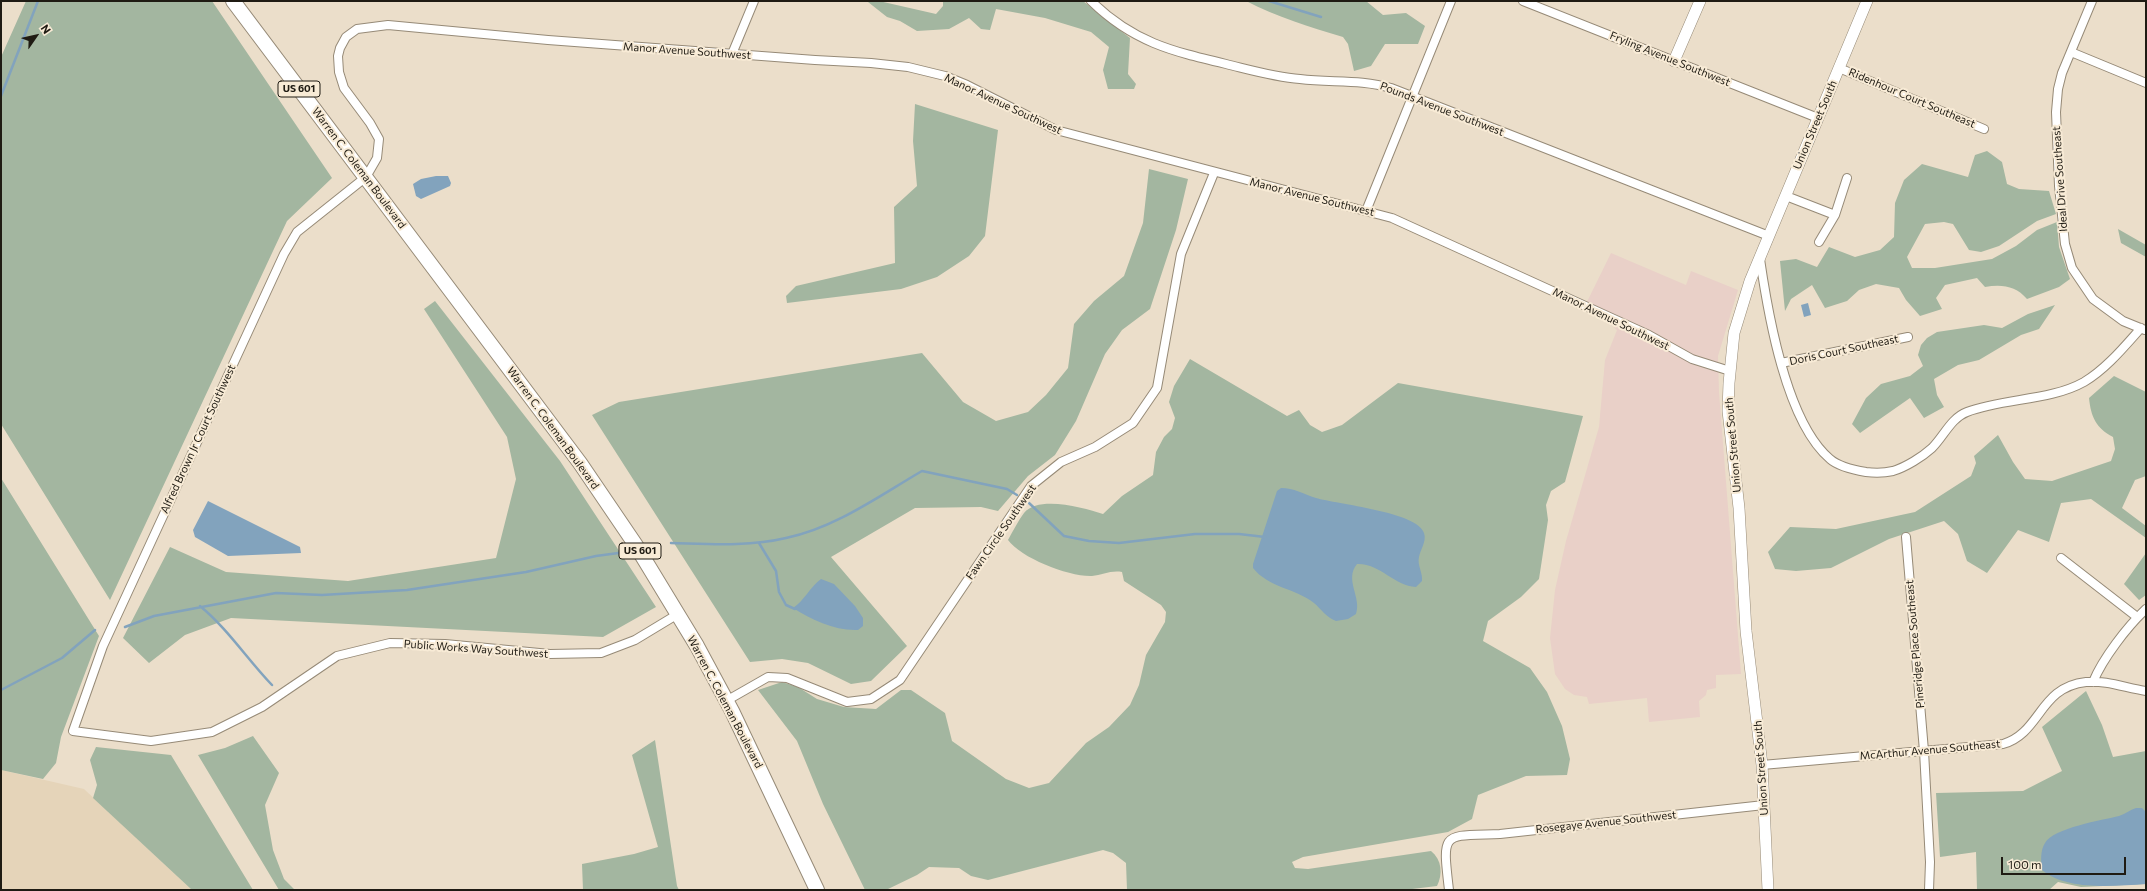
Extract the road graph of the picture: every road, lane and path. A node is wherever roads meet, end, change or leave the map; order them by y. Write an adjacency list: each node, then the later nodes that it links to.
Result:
1 (233, 1): 18 (highway, Warren C. Coleman Boulevard / US 601)
2 (754, 1): 10 (street)
3 (1091, 1): 14 (street, Pounds Avenue Southwest)
4 (1451, 1): 14 (street)
5 (1700, 1): 11 (main road)
6 (1867, 1): 12 (main road, Union Street South)
7 (2092, 1): 9 (street, Ideal Drive Southeast)
8 (1528, 2): 11 (street, Fryling Avenue Southwest)
9 (2070, 52): 13 (street); 26 (street, Ideal Drive Southeast)
10 (732, 54): 17 (street, Manor Avenue Southwest); 18 (street, Manor Avenue Southwest)
11 (1674, 61): 15 (street, Fryling Avenue Southwest)
12 (1839, 68): 15 (main road, Union Street South); 16 (street, Ridenhour Court Southeast)
13 (2146, 83)
14 (1412, 96): 21 (street); 23 (street, Pounds Avenue Southwest)
15 (1818, 118): 20 (main road, Union Street South)
16 (1984, 129)
17 (1214, 173): 21 (street, Manor Avenue Southwest); 37 (street, Fawn Circle Southwest)
18 (366, 177): 33 (highway, Warren C. Coleman Boulevard / US 601); 38 (street, Alfred Brown Jr Court Southwest)
19 (1847, 178): 22 (street)
20 (1786, 196): 22 (street); 23 (main road, Union Street South)
21 (1366, 211): 29 (street, Manor Avenue Southwest)
22 (1835, 215): 24 (street)
23 (1769, 236): 25 (main road, Union Street South)
24 (1819, 242)
25 (1760, 259): 28 (street); 29 (main road, Union Street South)
26 (2144, 330): 28 (street)
27 (1908, 337): 28 (street, Doris Court Southeast)
28 (1781, 363)
29 (1730, 371): 40 (main road, Union Street South)
30 (1906, 537): 39 (street, Pineridge Place Southeast)
31 (2061, 558): 34 (street)
32 (2146, 609): 34 (street)
33 (678, 614): 37 (highway, Warren C. Coleman Boulevard / US 601); 38 (street, Public Works Way Southwest)
34 (2137, 617): 35 (street)
35 (2093, 682): 36 (street, McArthur Avenue Southeast); 39 (street, McArthur Avenue Southeast)
36 (2146, 691)
37 (726, 701): 42 (highway, Warren C. Coleman Boulevard / US 601)
38 (73, 731)
39 (1924, 751): 40 (street, McArthur Avenue Southeast); 45 (street, Pineridge Place Southeast)
40 (1762, 765): 41 (main road, Union Street South)
41 (1764, 805): 43 (street, Rosegaye Avenue Southwest); 44 (main road, Union Street South)
42 (818, 890)
43 (1449, 890)
44 (1768, 890)
45 (1929, 890)

